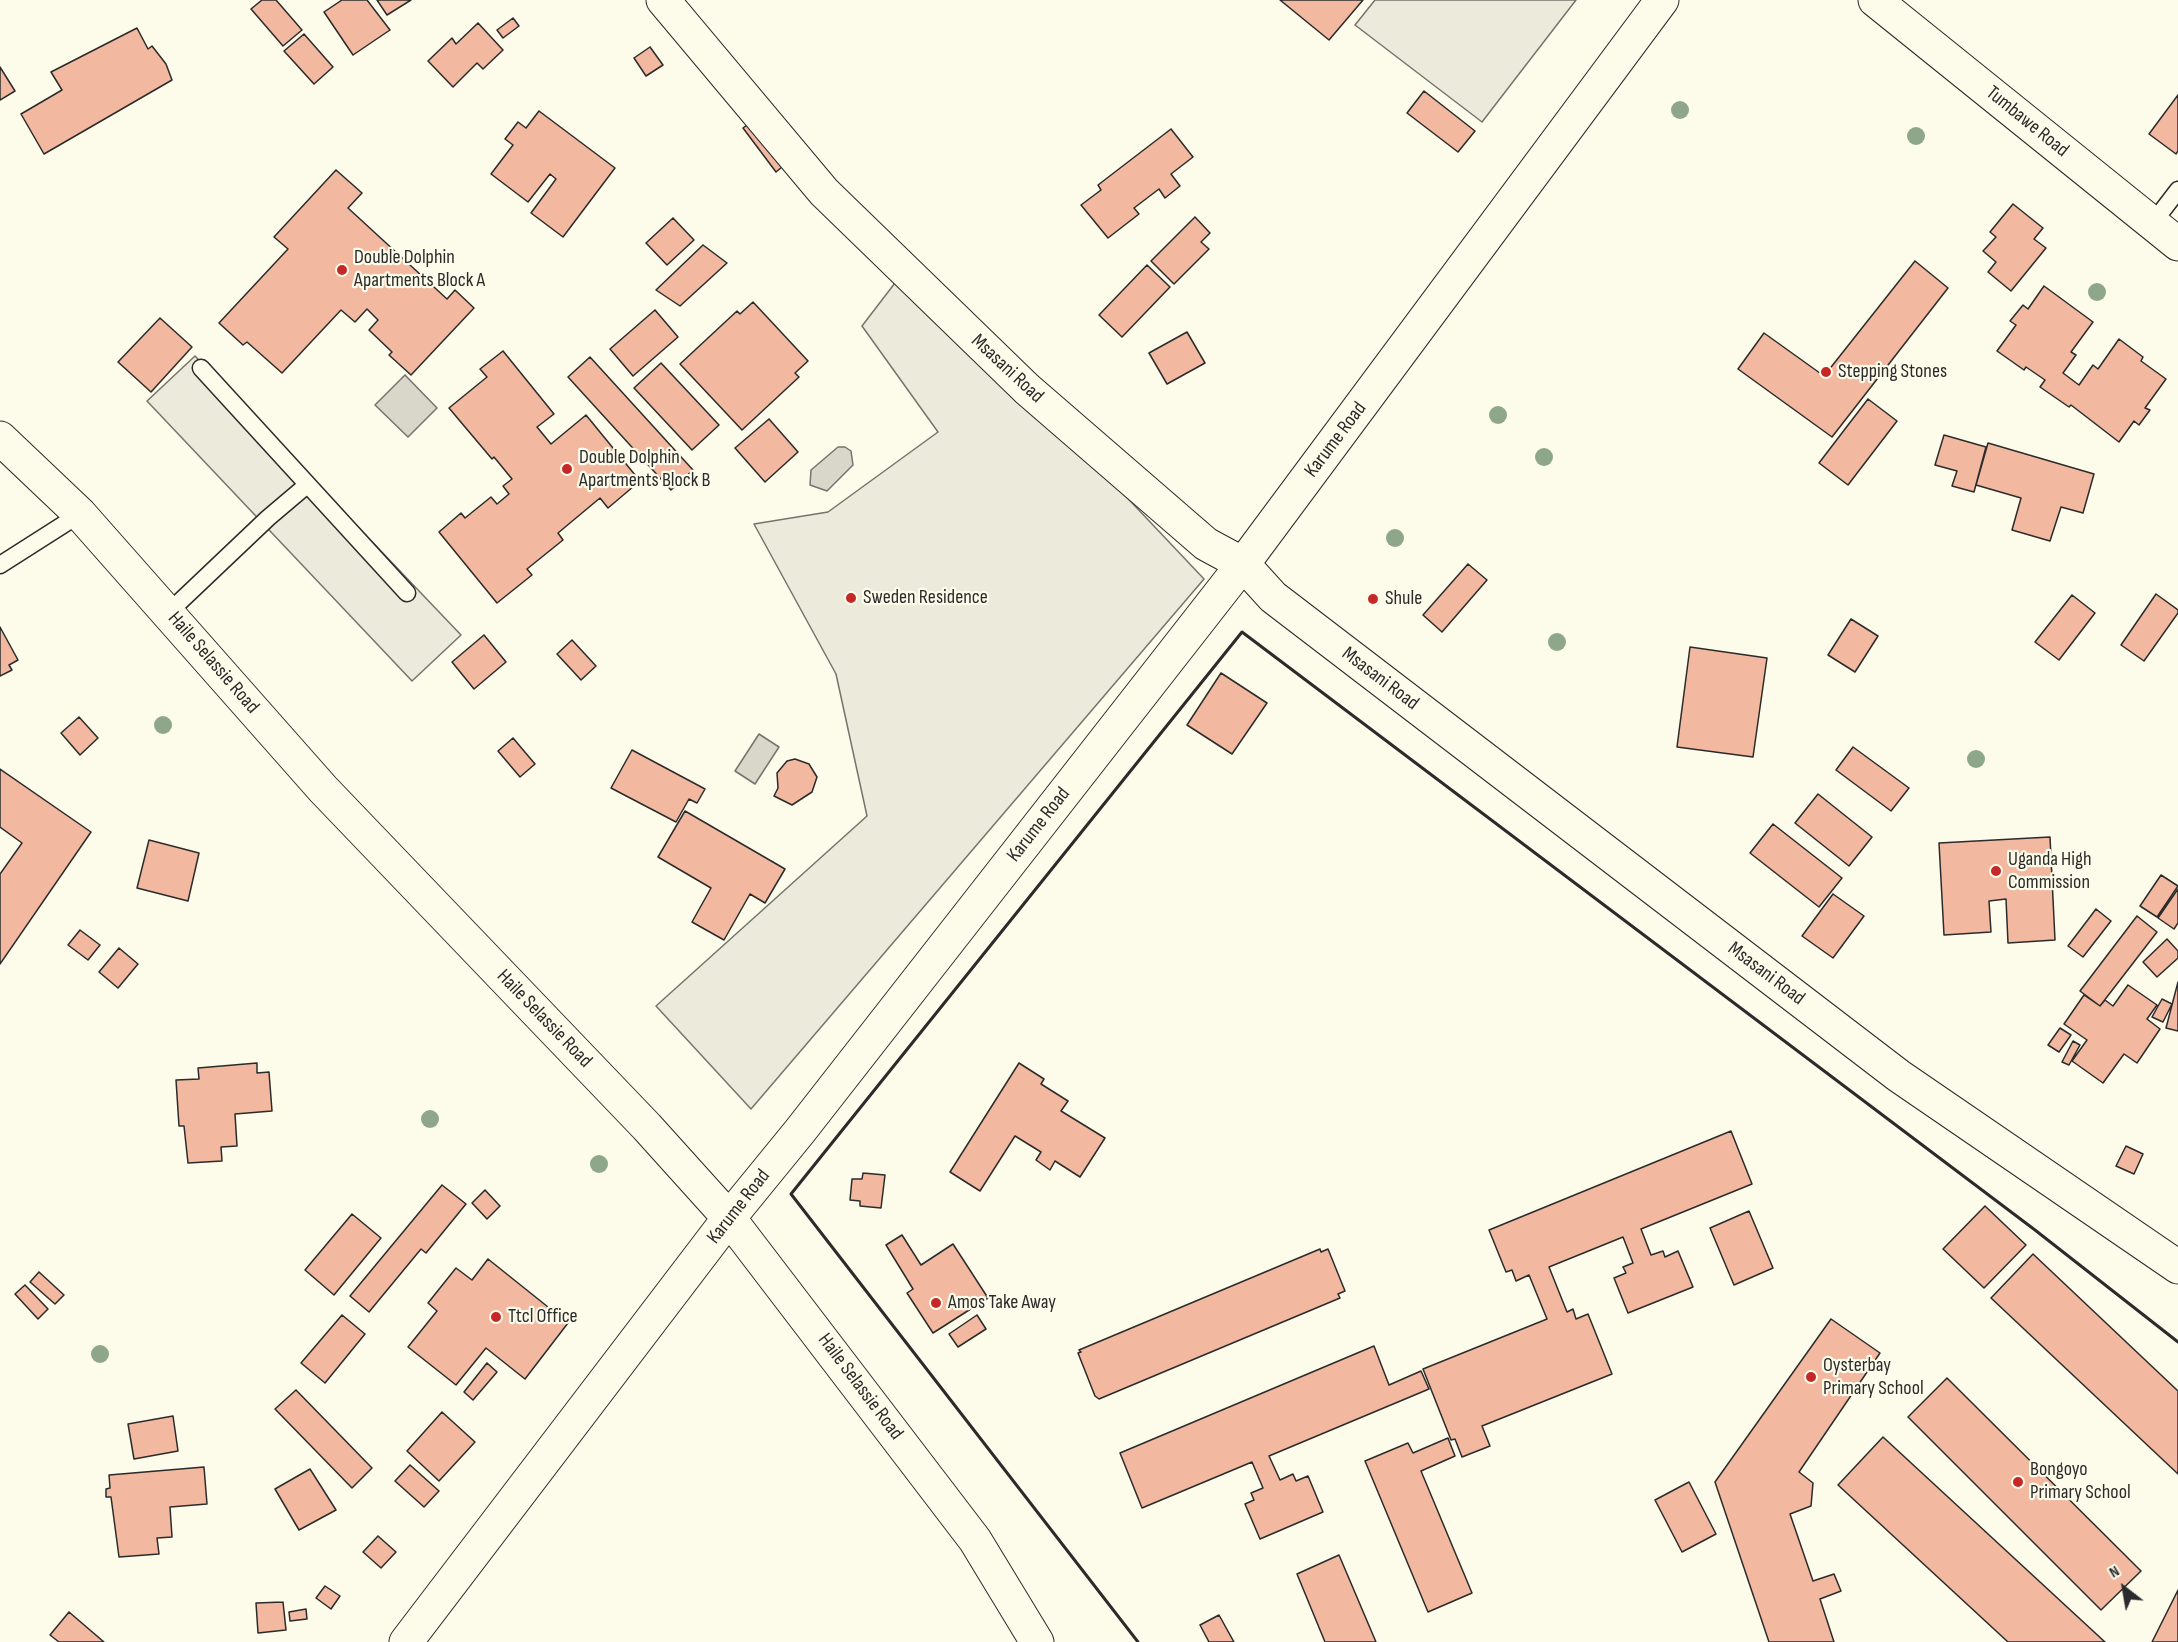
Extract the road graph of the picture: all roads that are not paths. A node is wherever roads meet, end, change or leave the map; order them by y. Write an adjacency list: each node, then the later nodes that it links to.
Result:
1 (663, 0): 11 (street, Msasani Road)
2 (1662, 0): 11 (street, Karume Road)
3 (1875, 0): 5 (street, Tumbawe Road)
4 (2178, 190): 5 (lane)
5 (2152, 224): 6 (street, Tumbawe Road)
6 (2178, 244)
7 (201, 368): 9 (lane)
8 (0, 438): 10 (street, Haile Selassie Road)
9 (308, 486): 13 (lane); 14 (lane)
10 (80, 514): 12 (lane); 14 (street, Haile Selassie Road)
11 (1243, 564): 15 (street, Karume Road); 16 (street, Msasani Road)
12 (0, 565)
13 (407, 592)
14 (169, 612): 15 (street, Haile Selassie Road)
15 (729, 1218): 17 (street, Karume Road); 18 (street, Haile Selassie Road)
16 (2178, 1267)
17 (406, 1642)
18 (1037, 1642)

